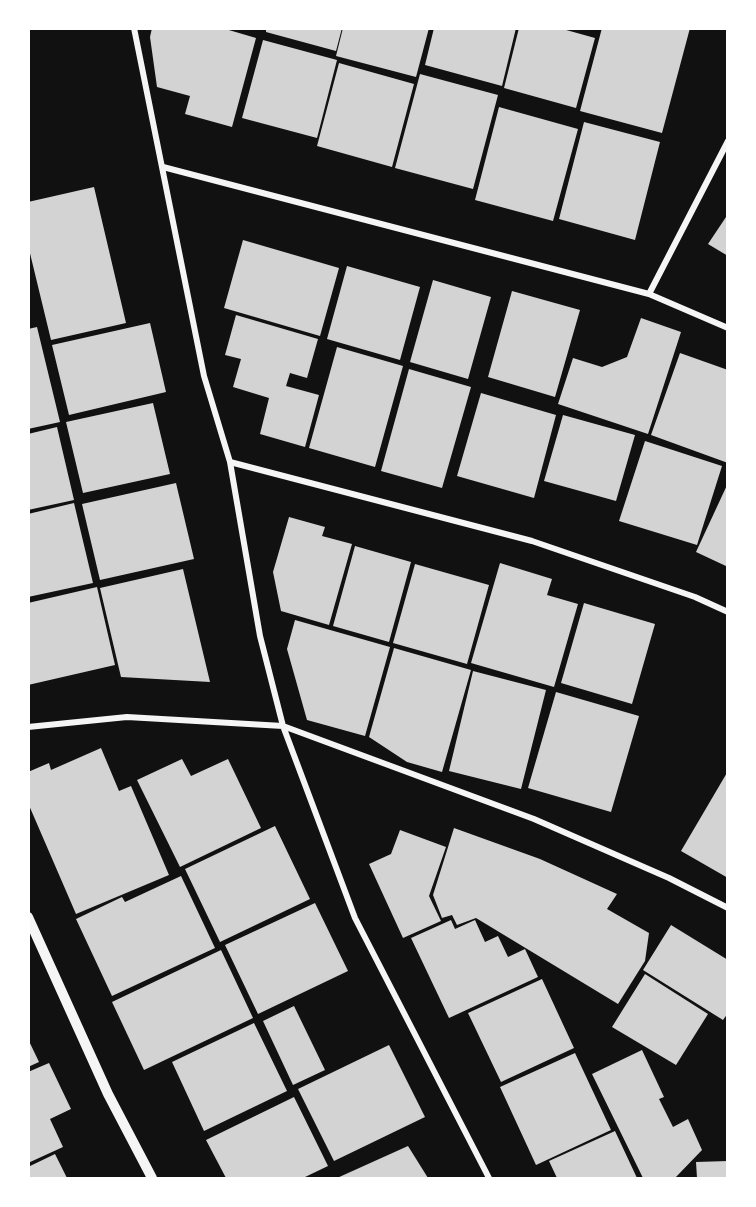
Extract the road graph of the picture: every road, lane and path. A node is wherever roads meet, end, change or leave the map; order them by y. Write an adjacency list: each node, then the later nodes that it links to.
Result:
1 (134, 28): 3 (street)
2 (728, 141): 4 (street)
3 (163, 167): 4 (street); 6 (street)
4 (649, 294): 5 (street)
5 (728, 328)
6 (230, 462): 7 (street); 8 (street)
7 (728, 612)
8 (283, 726): 9 (street); 10 (street); 13 (street)
9 (28, 727)
10 (728, 908)
11 (28, 917): 12 (street)
12 (152, 1179)
13 (489, 1179)

